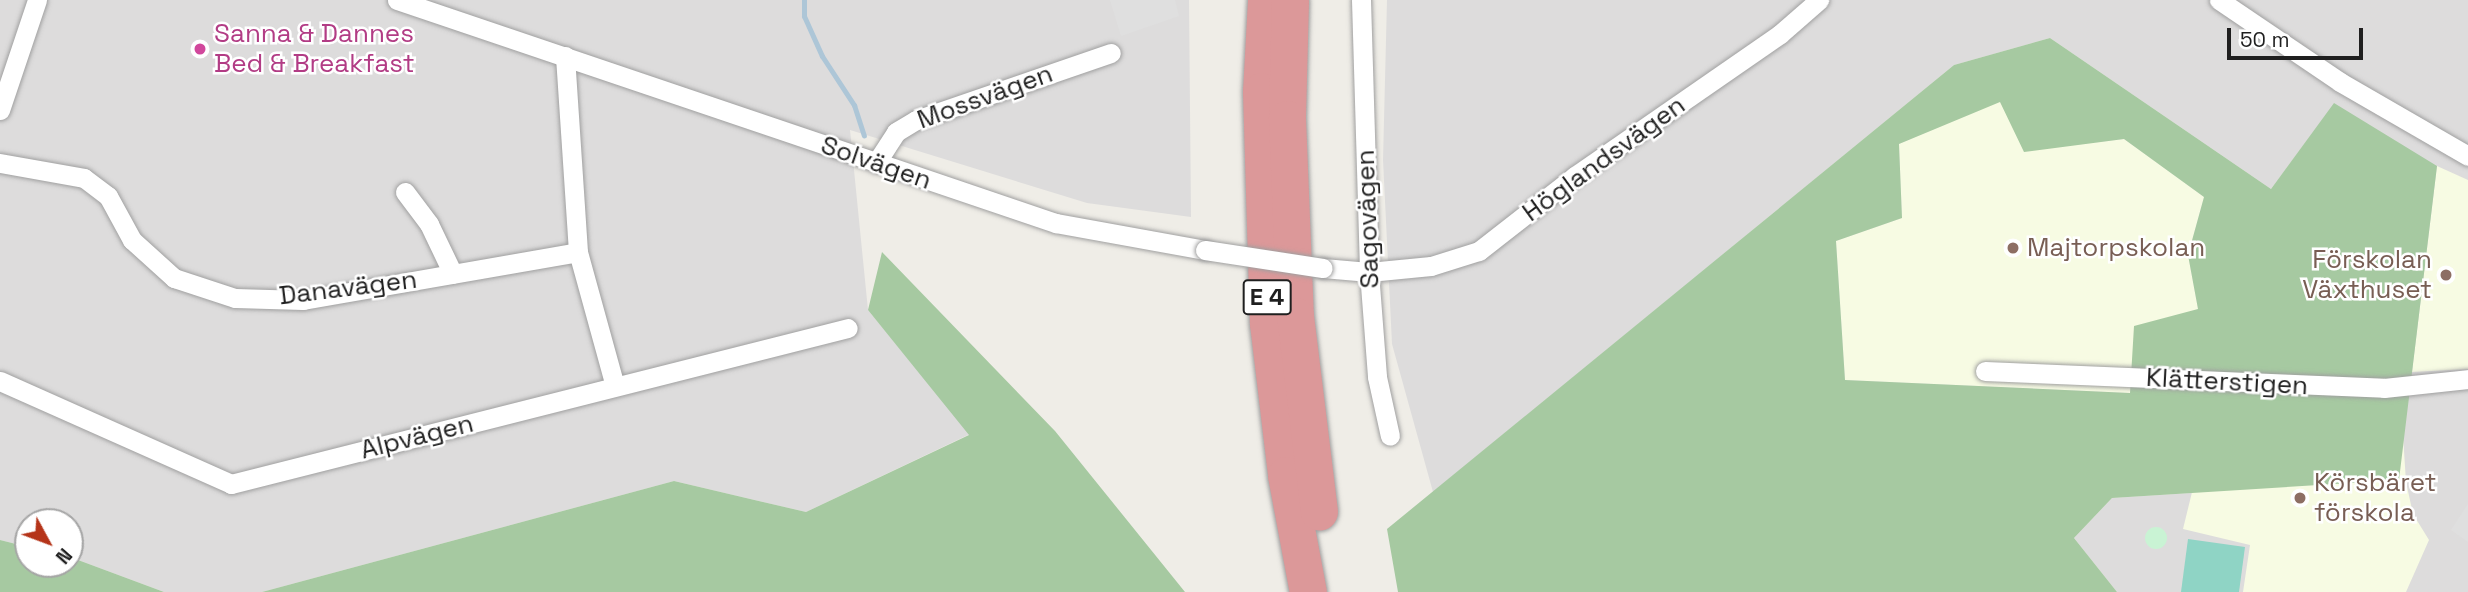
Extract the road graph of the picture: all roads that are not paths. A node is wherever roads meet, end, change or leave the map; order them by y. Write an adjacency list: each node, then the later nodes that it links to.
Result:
1 (37, 0): 10 (street)
2 (397, 0): 9 (street, Solvägen)
3 (1266, 0): 24 (highway, E 4)
4 (1290, 0): 25 (highway, E 4)
5 (1361, 0): 16 (street, Sagovägen)
6 (1819, 0): 16 (street, Höglandsvägen)
7 (2219, 0): 11 (street)
8 (1111, 53): 13 (street, Mossvägen)
9 (565, 56): 13 (street, Solvägen); 15 (street)
10 (0, 110)
11 (2468, 156)
12 (0, 163): 17 (street, Danavägen)
13 (876, 163): 16 (street, Solvägen, bridge)
14 (405, 192): 17 (street, Danavägen)
15 (578, 252): 17 (street, Danavägen); 22 (street)
16 (1369, 272): 23 (street, Sagovägen)
17 (453, 274)
18 (848, 328): 22 (street, Alpvägen)
19 (1985, 370): 20 (street, Klätterstigen)
20 (2468, 379)
21 (0, 381): 22 (street, Alpvägen)
22 (615, 386)
23 (1390, 436)
24 (1308, 592)
25 (1334, 592)

